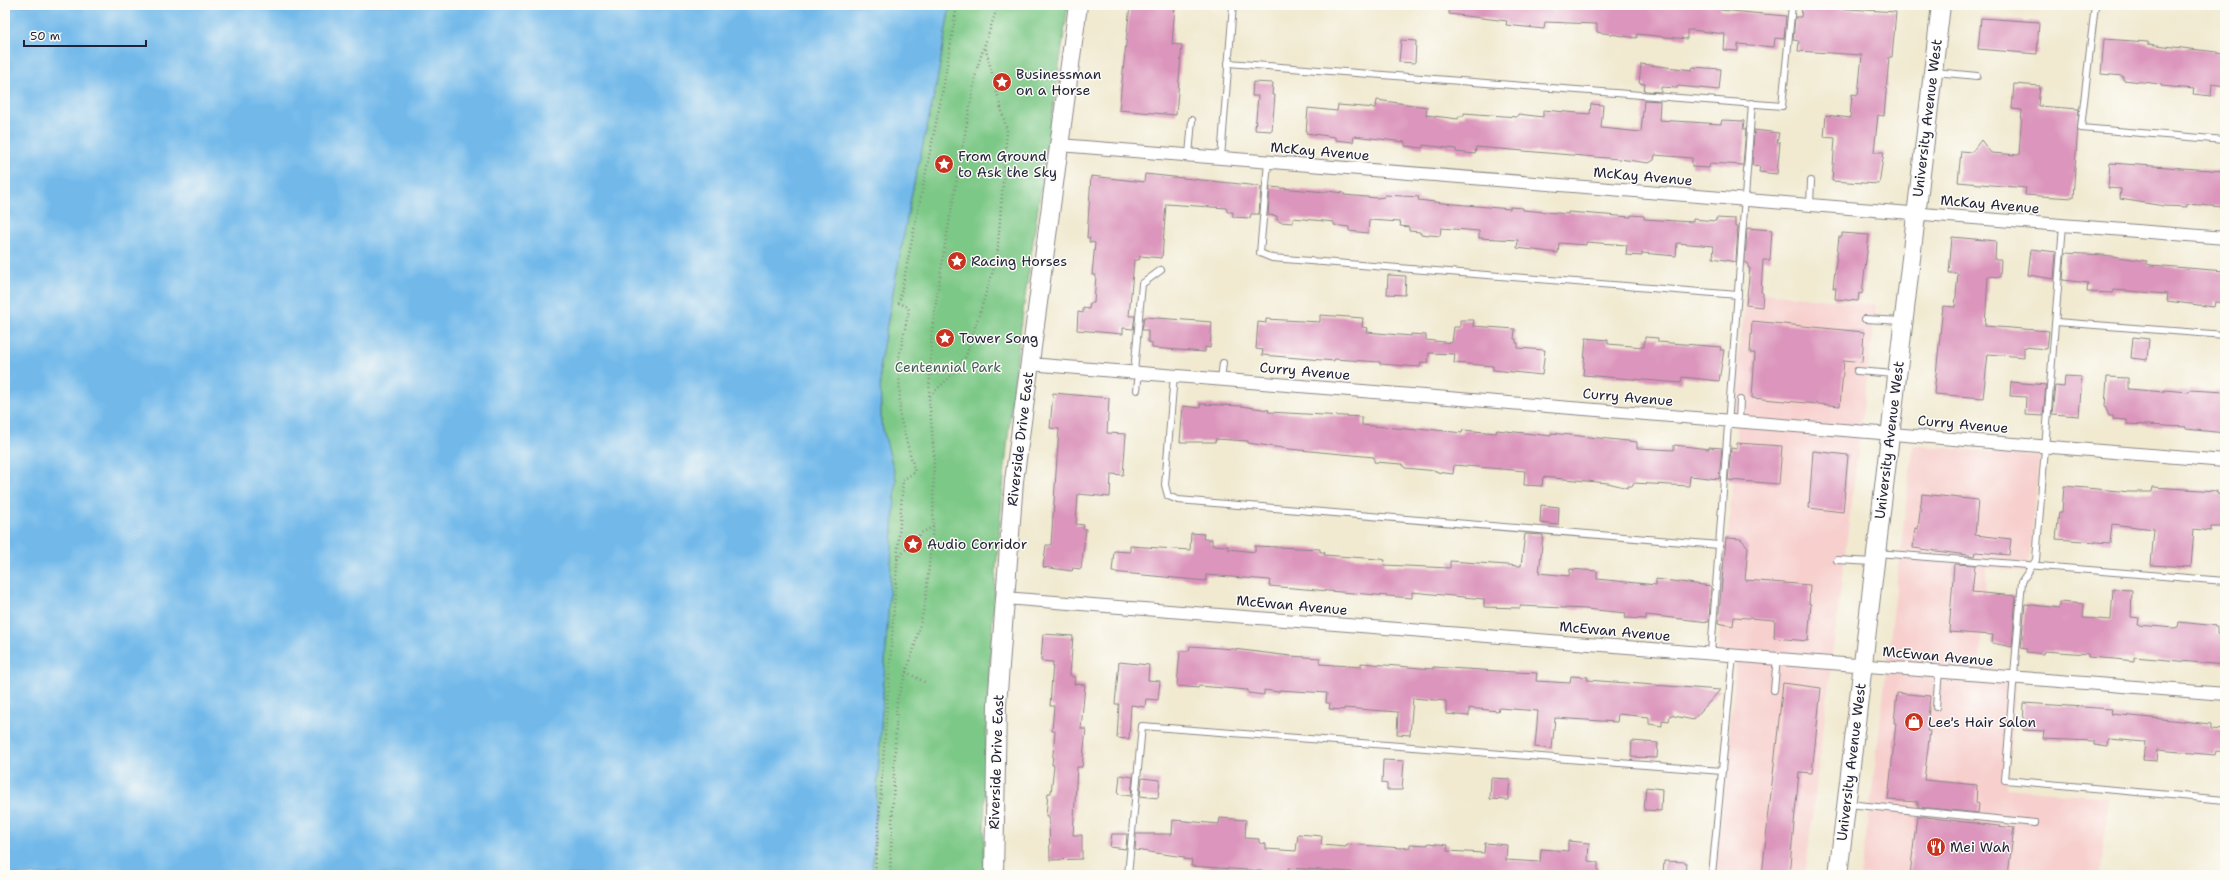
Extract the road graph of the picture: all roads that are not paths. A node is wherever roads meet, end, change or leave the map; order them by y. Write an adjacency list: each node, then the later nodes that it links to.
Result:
1 (1078, 5): 12 (main road, Riverside Drive East)
2 (1233, 5): 6 (lane)
3 (1792, 5): 9 (lane)
4 (1941, 5): 7 (main road, University Avenue West)
5 (2095, 5): 11 (lane)
6 (1228, 63): 9 (lane); 14 (lane)
7 (1933, 72): 8 (lane); 19 (main road, University Avenue West)
8 (1977, 76)
9 (1752, 104): 17 (lane)
10 (1192, 120): 13 (lane)
11 (2225, 140)
12 (1059, 145): 13 (street, McKay Avenue); 29 (main road, Riverside Drive East)
13 (1189, 155): 14 (street, McKay Avenue)
14 (1221, 158): 15 (street, McKay Avenue)
15 (1268, 162): 17 (street, McKay Avenue); 23 (lane)
16 (1811, 181): 18 (lane)
17 (1745, 200): 18 (street, McKay Avenue); 23 (lane)
18 (1810, 205): 19 (street, McKay Avenue)
19 (1916, 213): 20 (street, McKay Avenue); 25 (main road, University Avenue West)
20 (2063, 225): 21 (street, McKay Avenue); 26 (lane)
21 (2225, 238)
22 (1161, 270): 30 (lane)
23 (1738, 295): 37 (lane)
24 (1865, 319): 25 (lane)
25 (1904, 321): 32 (main road, University Avenue West)
26 (2056, 322): 27 (lane); 39 (lane)
27 (2225, 335)
28 (1223, 363): 34 (lane)
29 (1029, 364): 30 (street, Curry Avenue); 46 (main road, Riverside Drive East)
30 (1136, 372): 33 (street, Curry Avenue); 35 (lane)
31 (1857, 372): 32 (lane)
32 (1897, 374): 38 (main road, University Avenue West)
33 (1174, 376): 34 (street, Curry Avenue); 41 (lane)
34 (1221, 379): 37 (street, Curry Avenue)
35 (1137, 390)
36 (1740, 400): 37 (lane)
37 (1734, 421): 38 (street, Curry Avenue); 41 (lane)
38 (1890, 433): 39 (street, Curry Avenue); 42 (main road, University Avenue West)
39 (2045, 446): 40 (street, Curry Avenue); 44 (lane)
40 (2225, 460)
41 (1719, 545): 47 (lane)
42 (1875, 557): 43 (lane); 44 (lane); 50 (main road, University Avenue West)
43 (1836, 560)
44 (2033, 565): 45 (lane); 52 (lane)
45 (2225, 581)
46 (1004, 598): 47 (street, McEwan Avenue); 60 (main road, Riverside Drive East)
47 (1711, 653): 48 (street, McEwan Avenue)
48 (1733, 655): 49 (street, McEwan Avenue); 56 (lane)
49 (1777, 658): 50 (street, McEwan Avenue); 53 (lane)
50 (1862, 665): 51 (street, McEwan Avenue); 58 (main road, University Avenue West)
51 (1938, 671): 52 (street, McEwan Avenue); 55 (lane)
52 (2014, 677): 54 (street, McEwan Avenue); 57 (lane)
53 (1774, 690)
54 (2225, 694)
55 (1936, 707)
56 (1722, 771): 61 (lane); 62 (lane)
57 (2225, 800)
58 (1846, 804): 59 (lane); 63 (main road, University Avenue West)
59 (2035, 823)
60 (994, 875)
61 (1128, 875)
62 (1712, 875)
63 (1838, 875)

